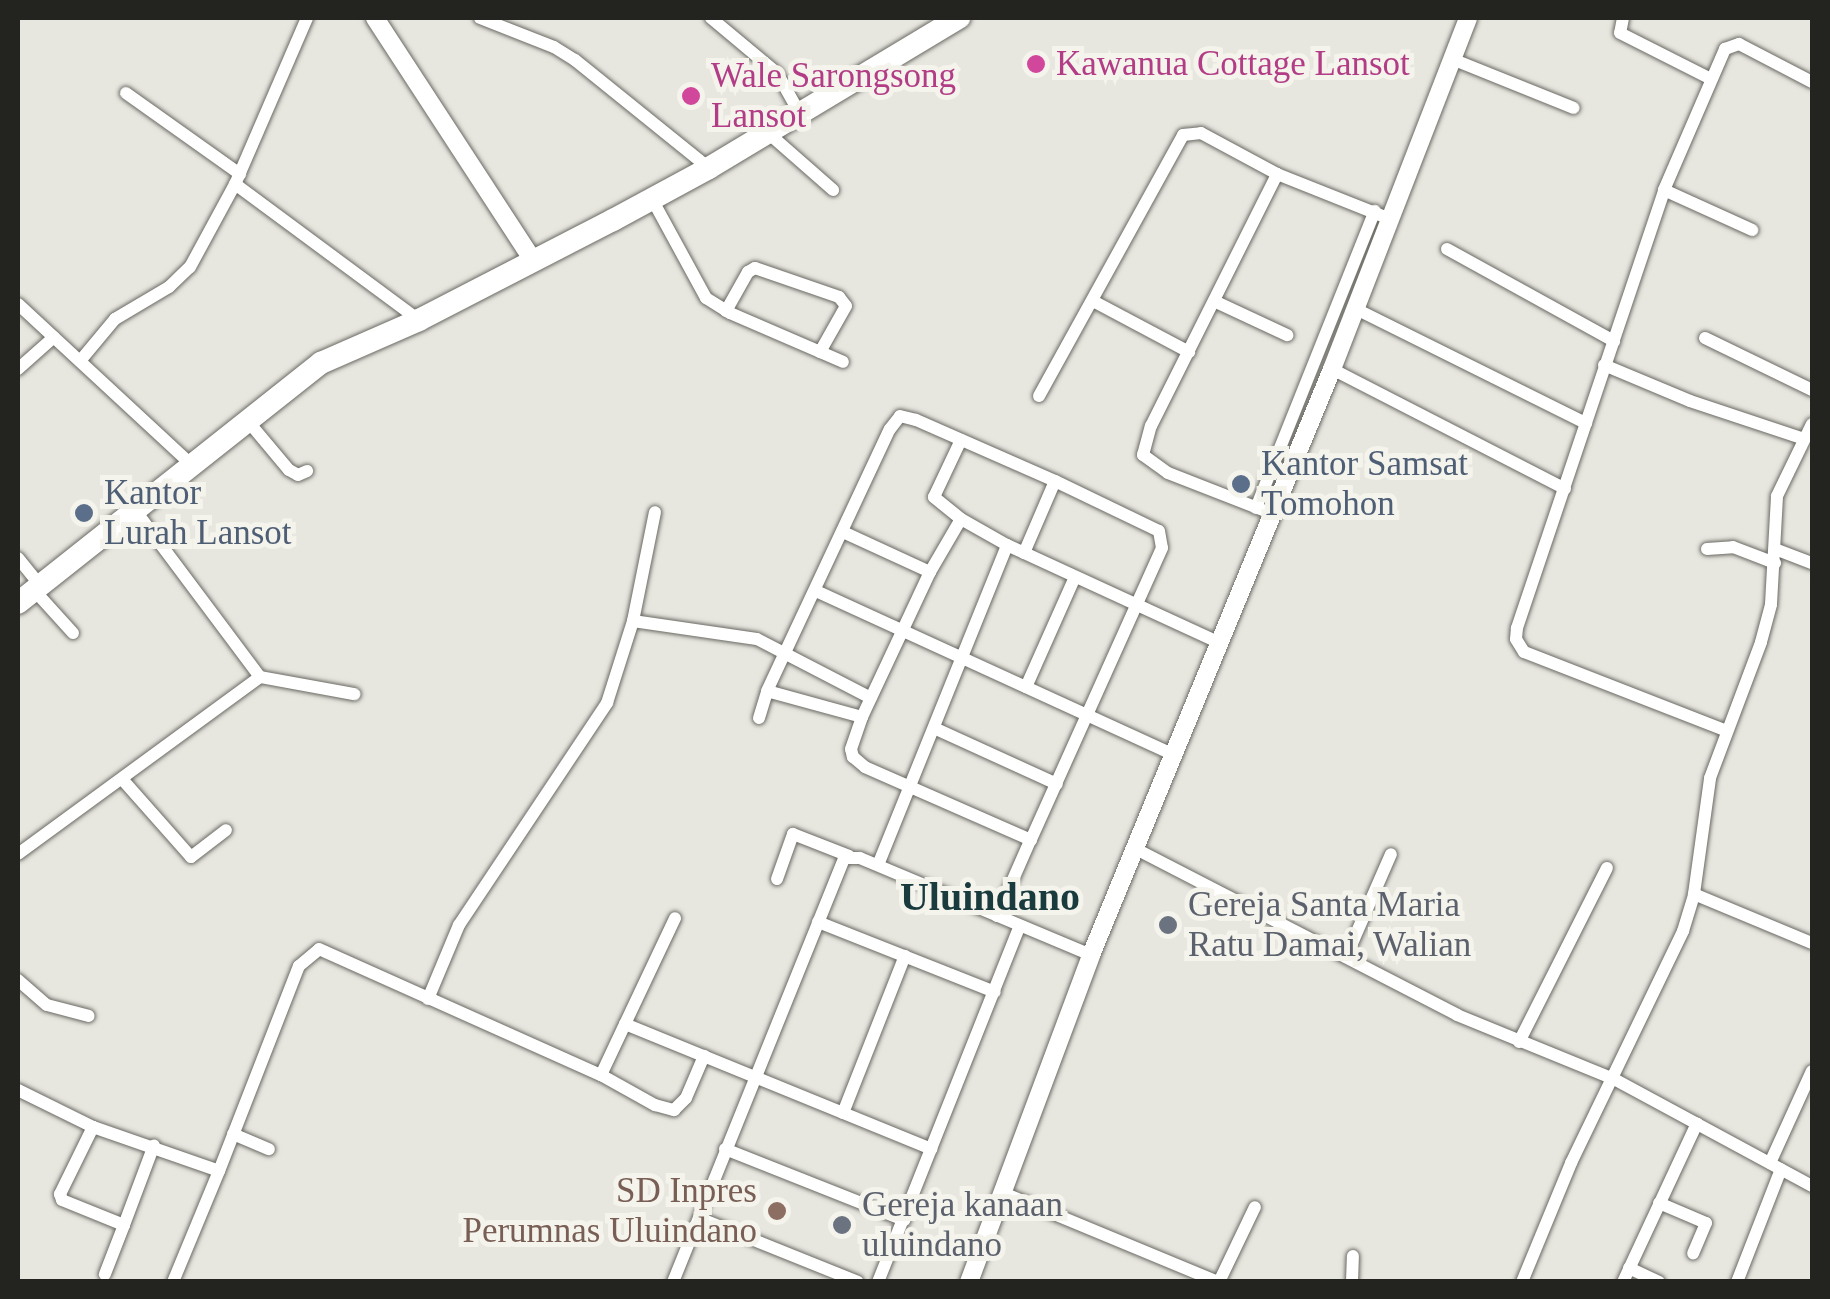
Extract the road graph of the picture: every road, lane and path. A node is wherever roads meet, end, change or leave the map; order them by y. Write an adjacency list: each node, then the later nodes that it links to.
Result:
1 (307, 18): 17 (street)
2 (375, 18): 24 (street)
3 (480, 18): 15 (street)
4 (711, 18): 13 (street)
5 (959, 18): 13 (highway)
6 (1468, 18): 8 (street)
7 (1623, 18): 9 (street)
8 (1452, 59): 12 (street); 21 (street)
9 (1711, 79): 10 (street); 19 (street)
10 (1812, 82)
11 (126, 93): 17 (street)
12 (1574, 108)
13 (799, 112): 14 (highway)
14 (766, 132): 15 (highway); 18 (street)
15 (709, 168): 20 (highway)
16 (1277, 174): 21 (street); 25 (street); 26 (street)
17 (237, 179): 30 (street); 37 (street)
18 (833, 190)
19 (1664, 190): 22 (street); 34 (street)
20 (652, 199): 24 (highway); 29 (street)
21 (1382, 215): 28 (street); 53 (street)
22 (1752, 230)
23 (1446, 249): 34 (street)
24 (534, 262): 30 (highway)
25 (1214, 301): 31 (street); 36 (street)
26 (1093, 302): 36 (street); 43 (street)
27 (18, 304): 32 (street)
28 (1356, 309): 40 (street); 45 (street)
29 (726, 311): 35 (street); 35 (street)
30 (419, 320): 44 (highway)
31 (1287, 335)
32 (54, 337): 37 (street); 41 (street)
33 (1705, 338): 42 (street)
34 (1614, 341): 39 (street)
35 (820, 352): 38 (street)
36 (1189, 352): 53 (street)
37 (80, 361): 48 (street)
38 (843, 362)
39 (1604, 365): 45 (street); 46 (street)
40 (1332, 368): 51 (street); 53 (street)
41 (18, 369)
42 (1812, 390)
43 (1038, 396)
44 (247, 420): 48 (highway); 49 (street)
45 (1586, 422): 51 (street)
46 (1809, 432): 60 (street)
47 (961, 440): 50 (street); 55 (street); 56 (street)
48 (191, 464): 52 (highway)
49 (307, 472)
50 (1055, 481): 59 (street); 67 (street)
51 (1565, 489): 83 (street)
52 (133, 507): 66 (highway); 74 (street)
53 (1265, 511): 71 (street)
54 (655, 512): 68 (street)
55 (961, 519): 57 (street); 63 (street)
56 (843, 532): 63 (street); 65 (street)
57 (1007, 544): 59 (street); 73 (street)
58 (1707, 549): 60 (street)
59 (1024, 553): 64 (street)
60 (1775, 556): 62 (street); 83 (street)
61 (18, 558): 66 (street)
62 (1812, 562)
63 (930, 572): 70 (street)
64 (1075, 576): 67 (street); 75 (street)
65 (816, 591): 70 (street); 72 (street)
66 (30, 593): 69 (street)
67 (1136, 606): 71 (street); 79 (street)
68 (633, 620): 72 (street); 108 (street)
69 (73, 632)
70 (902, 633): 73 (street); 78 (street)
71 (1218, 642): 84 (street)
72 (782, 654): 76 (street); 78 (street)
73 (964, 660): 75 (street); 82 (street)
74 (260, 677): 77 (street); 85 (street)
75 (1026, 687): 79 (street)
76 (767, 691): 80 (street); 81 (street)
77 (354, 694)
78 (871, 698): 80 (street)
79 (1088, 715): 84 (street); 86 (street)
80 (862, 717): 87 (street)
81 (759, 718)
82 (934, 728): 86 (street); 87 (street)
83 (1728, 731): 97 (street)
84 (1174, 754): 90 (street)
85 (122, 779): 88 (street); 91 (street)
86 (1057, 784): 89 (street)
87 (910, 785): 89 (street); 94 (street)
88 (226, 830)
89 (1030, 841): 98 (street)
90 (1134, 848): 103 (street); 105 (street)
91 (18, 854)
92 (1390, 854): 105 (street)
93 (849, 856): 94 (street); 96 (street); 100 (street)
94 (878, 865): 98 (street)
95 (1607, 868): 111 (street)
96 (777, 878)
97 (1694, 894): 102 (street); 116 (street)
98 (997, 916): 101 (street)
99 (675, 918): 110 (street)
100 (818, 922): 104 (street); 115 (street)
101 (1020, 926): 103 (street); 107 (street)
102 (1812, 943)
103 (1091, 955): 129 (street)
104 (906, 956): 107 (street); 118 (street)
105 (1346, 957): 111 (street)
106 (18, 980): 109 (street)
107 (994, 992): 124 (street)
108 (428, 1000): 114 (street); 121 (street)
109 (89, 1016)
110 (625, 1024): 112 (street); 114 (street)
111 (1519, 1042): 116 (street)
112 (704, 1056): 114 (street); 115 (street)
113 (1812, 1071): 126 (street)
114 (601, 1075)
115 (754, 1076): 118 (street); 125 (street)
116 (1614, 1079): 119 (street); 146 (street)
117 (18, 1090): 120 (street)
118 (843, 1113): 124 (street)
119 (1697, 1123): 126 (street); 130 (street)
120 (93, 1126): 122 (street); 134 (street)
121 (233, 1134): 123 (street); 127 (street)
122 (154, 1145): 127 (street); 134 (street)
123 (268, 1149)
124 (932, 1149): 133 (street)
125 (725, 1150): 132 (street); 133 (street)
126 (1775, 1166): 128 (street); 149 (street)
127 (219, 1170): 139 (street)
128 (1812, 1186)
129 (1000, 1192): 143 (street); 144 (street)
130 (1659, 1203): 135 (street); 137 (street)
131 (1255, 1207): 144 (street)
132 (699, 1218): 140 (street); 141 (street)
133 (904, 1220): 142 (street)
134 (124, 1225): 138 (street)
135 (1693, 1253)
136 (1353, 1256): 145 (street)
137 (1629, 1268): 147 (street); 148 (street)
138 (106, 1274)
139 (172, 1282)
140 (673, 1282)
141 (858, 1282)
142 (878, 1282)
143 (969, 1282)
144 (1218, 1282)
145 (1352, 1282)
146 (1522, 1282)
147 (1623, 1282)
148 (1660, 1282)
149 (1738, 1282)

